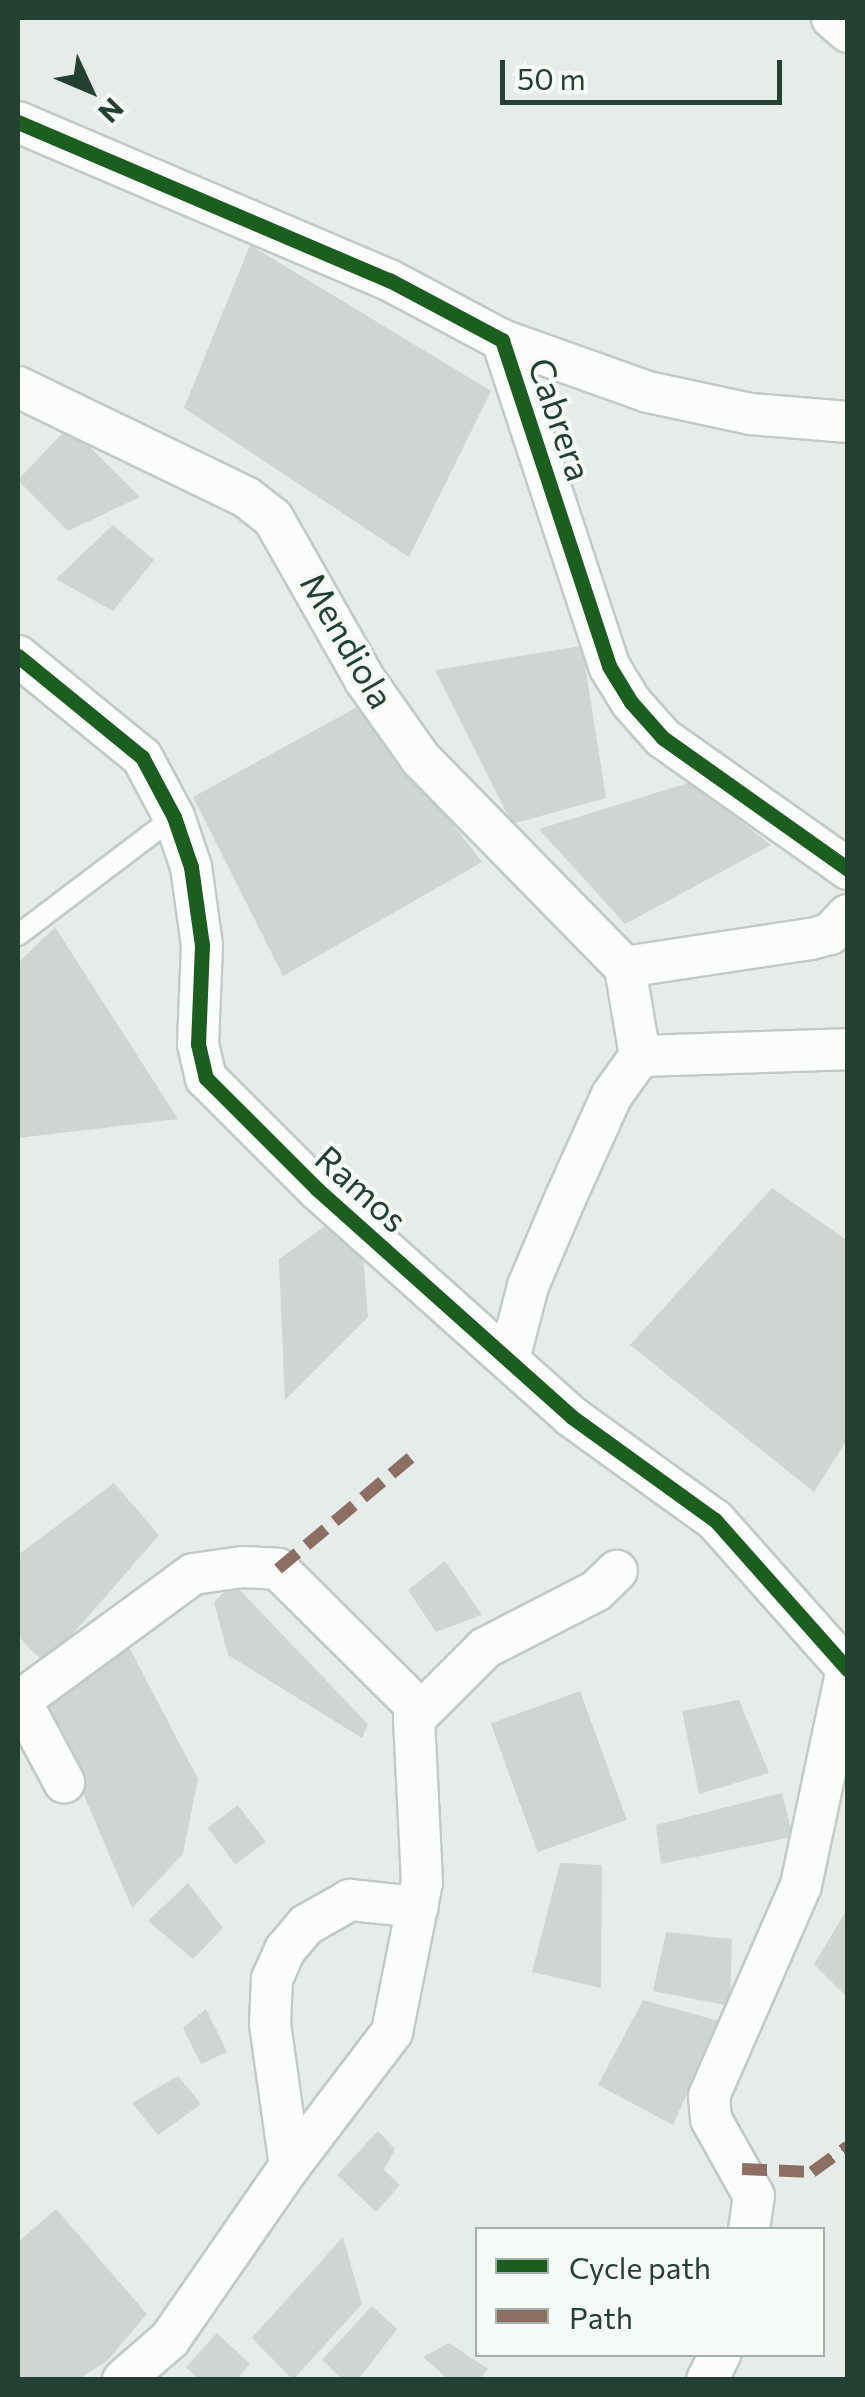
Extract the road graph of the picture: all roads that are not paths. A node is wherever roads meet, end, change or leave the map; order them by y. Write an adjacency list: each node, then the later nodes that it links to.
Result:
1 (832, 18): 2 (street)
2 (848, 32)
3 (18, 122): 4 (street, Cabrera)
4 (502, 340): 6 (street); 9 (street, Cabrera)
5 (18, 387): 12 (street, Mendiola)
6 (848, 422)
7 (18, 656): 8 (street, Ramos)
8 (174, 817): 11 (lane); 15 (street, Ramos)
9 (848, 868)
10 (848, 915): 12 (street)
11 (18, 934)
12 (625, 966): 14 (street)
13 (848, 1048): 14 (street)
14 (640, 1056): 15 (street)
15 (509, 1359): 17 (street, Ramos)
16 (617, 1571): 19 (street)
17 (847, 1670): 23 (street)
18 (19, 1698): 19 (street); 20 (street)
19 (420, 1710): 21 (street)
20 (64, 1782)
21 (418, 1907): 22 (street); 22 (street)
22 (290, 2166): 25 (street)
23 (749, 2227)
24 (718, 2357): 26 (street)
25 (123, 2380)
26 (707, 2380)

